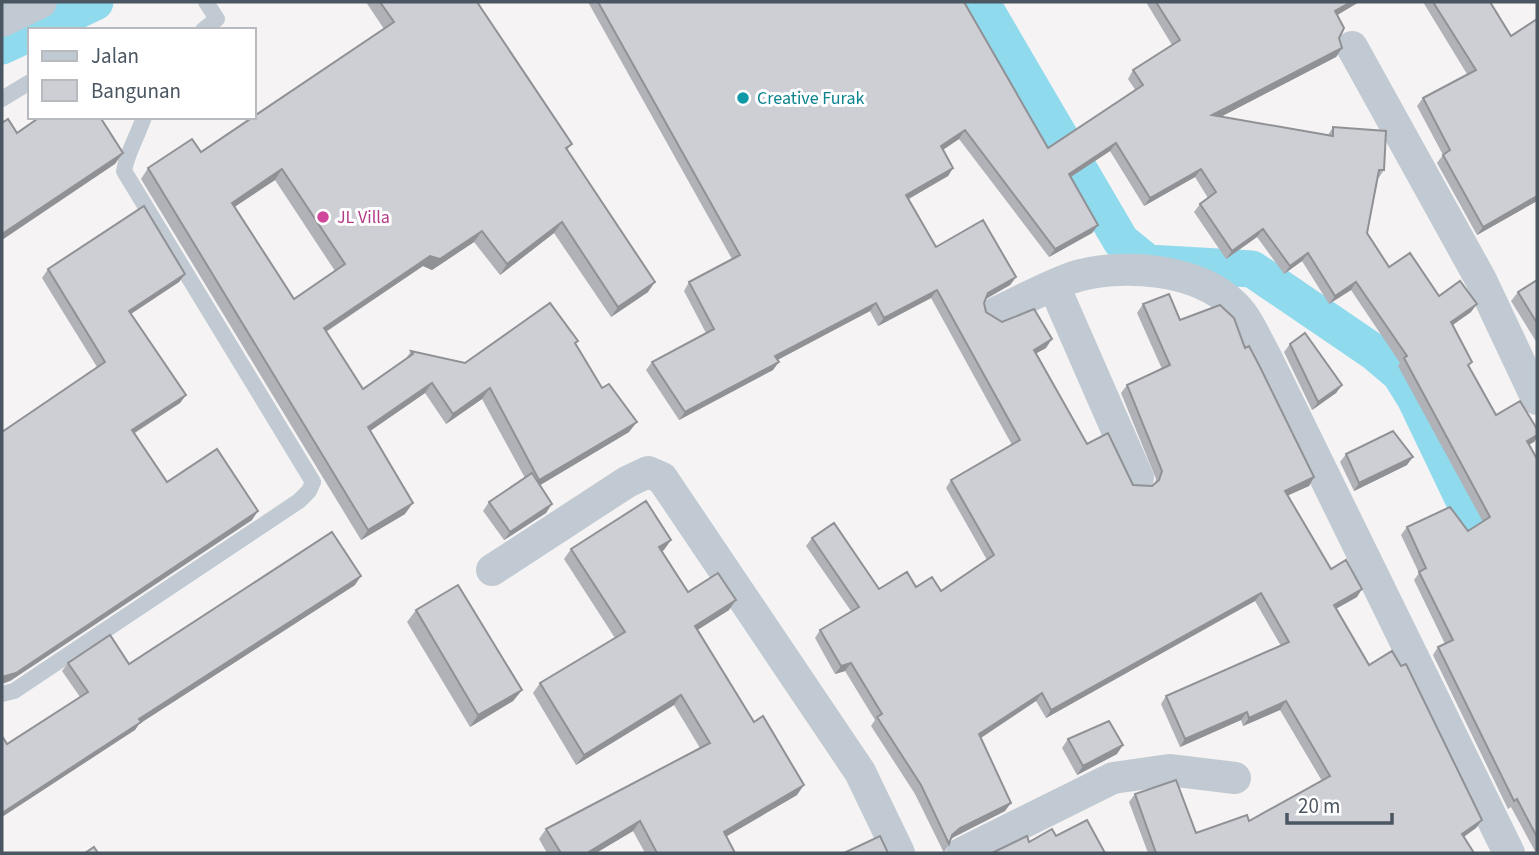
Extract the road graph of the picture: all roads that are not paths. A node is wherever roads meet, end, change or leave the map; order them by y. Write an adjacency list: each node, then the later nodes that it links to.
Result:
1 (41, 2): 3 (street)
2 (206, 2): 4 (lane)
3 (2, 21)
4 (206, 28)
5 (1352, 47): 11 (street)
6 (28, 83): 7 (lane)
7 (2, 99)
8 (143, 119): 14 (lane)
9 (1054, 286): 10 (street); 12 (street); 18 (street)
10 (997, 312)
11 (1537, 399)
12 (1139, 478)
13 (492, 570): 16 (street)
14 (2, 694)
15 (1235, 778): 17 (street)
16 (899, 853)
17 (962, 853)
18 (1510, 853)

